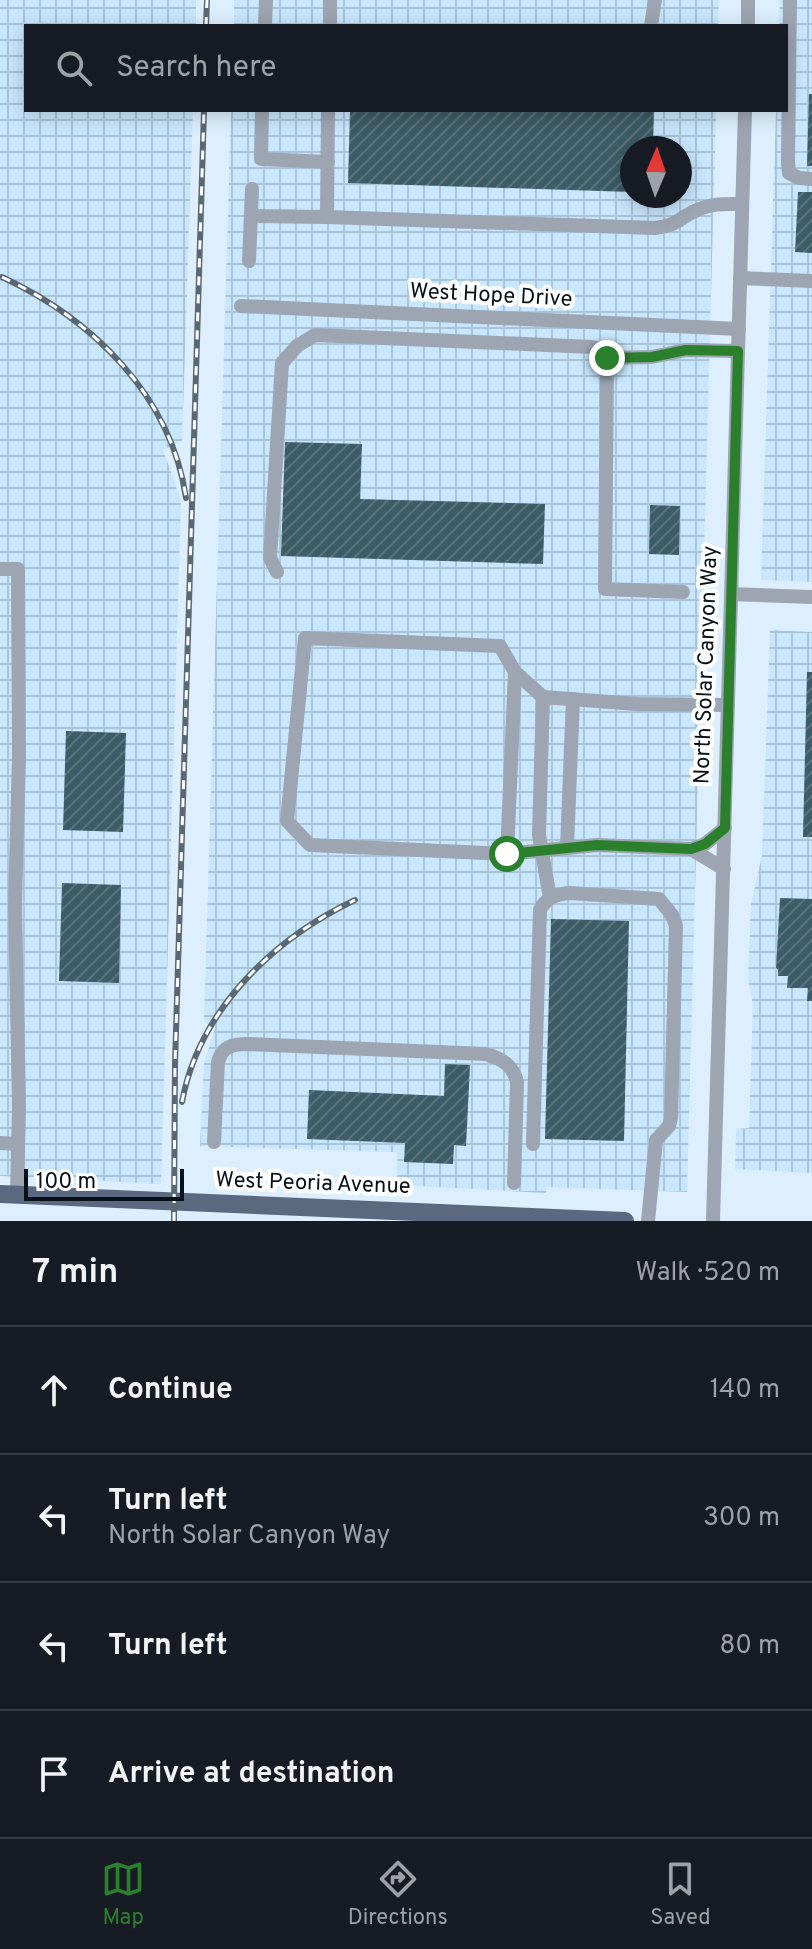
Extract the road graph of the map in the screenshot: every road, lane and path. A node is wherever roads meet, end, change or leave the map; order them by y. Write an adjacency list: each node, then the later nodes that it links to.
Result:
1 (266, 0): 6 (street)
2 (330, 0): 7 (street)
3 (655, 0): 8 (street)
4 (748, 0): 9 (street)
5 (790, 0): 10 (street)
6 (265, 24)
7 (330, 24)
8 (651, 24)
9 (748, 24)
10 (788, 58)
11 (262, 112): 15 (street)
12 (328, 112): 15 (street)
13 (745, 112): 18 (street, North Solar Canyon Way)
14 (788, 112): 16 (street)
15 (328, 162): 20 (street)
16 (812, 179)
17 (252, 189): 19 (street)
18 (742, 204): 20 (street); 22 (street, North Solar Canyon Way)
19 (251, 216): 20 (street); 21 (street)
20 (327, 217)
21 (249, 261)
22 (740, 278): 23 (street); 25 (street, North Solar Canyon Way)
23 (812, 281)
24 (241, 306): 25 (street, West Hope Drive)
25 (739, 329): 26 (street, North Solar Canyon Way)
26 (738, 351): 27 (street); 31 (street, North Solar Canyon Way)
27 (607, 358): 29 (street); 30 (street)
28 (0, 569): 38 (street)
29 (277, 572)
30 (683, 592)
31 (731, 594): 32 (street); 36 (street, North Solar Canyon Way)
32 (812, 597)
33 (515, 672): 34 (street); 43 (street); 43 (street)
34 (543, 697): 35 (street); 41 (street)
35 (573, 699): 36 (street); 40 (street)
36 (728, 705): 39 (street, North Solar Canyon Way)
37 (0, 818): 38 (street)
38 (18, 818): 48 (street)
39 (725, 828): 42 (street); 44 (street, North Solar Canyon Way)
40 (567, 847): 41 (street); 42 (street)
41 (542, 849): 43 (street); 45 (street)
42 (691, 849): 44 (street)
43 (507, 854)
44 (724, 869): 54 (street, North Solar Canyon Way)
45 (550, 898): 49 (street); 53 (street)
46 (214, 1142): 50 (street)
47 (0, 1143): 48 (street)
48 (17, 1144): 51 (street)
49 (533, 1144)
50 (514, 1183)
51 (8, 1195): 52 (main road, West Peoria Avenue)
52 (625, 1221)
53 (648, 1221)
54 (713, 1221)

